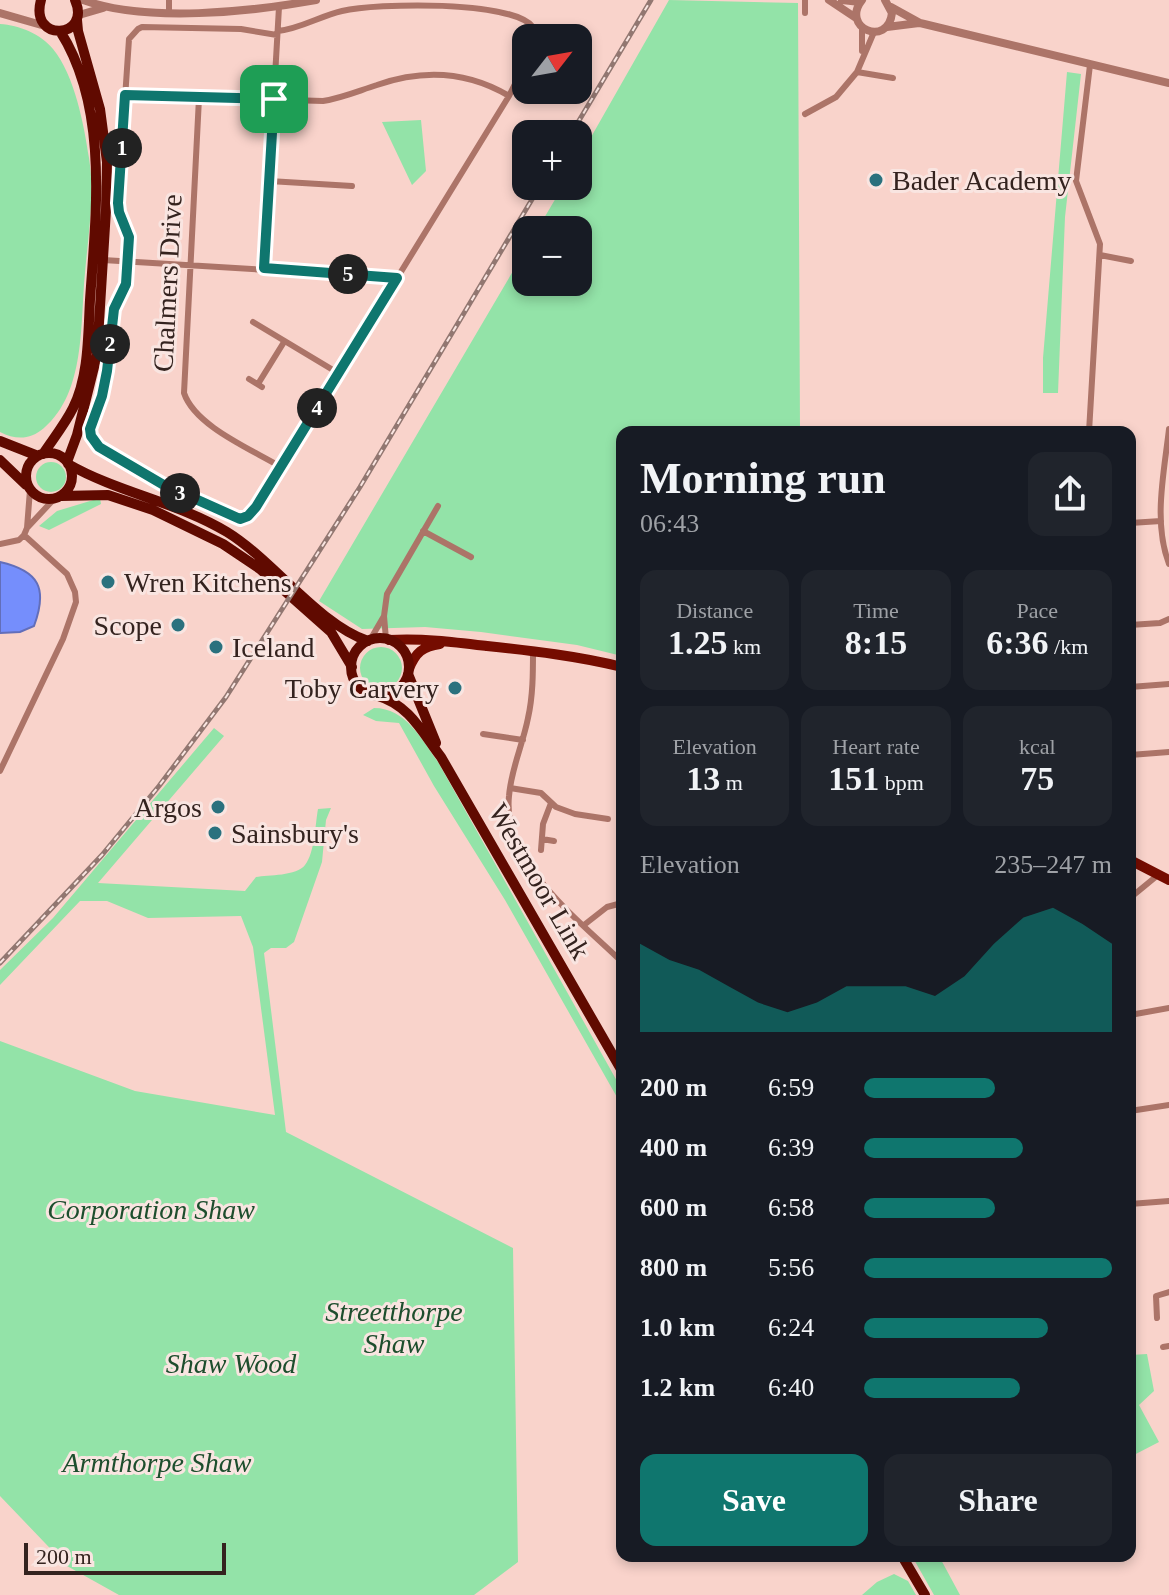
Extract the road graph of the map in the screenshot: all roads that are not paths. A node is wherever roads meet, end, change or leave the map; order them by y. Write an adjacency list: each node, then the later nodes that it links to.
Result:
1 (75, 0): 17 (highway)
2 (83, 0): 11 (street)
3 (169, 0): 13 (street)
4 (316, 0): 12 (street)
5 (805, 0): 15 (street)
6 (829, 0): 18 (street)
7 (842, 0): 8 (street)
8 (861, 1): 18 (street)
9 (41, 3): 16 (street); 21 (highway)
10 (888, 4): 19 (street); 22 (street)
11 (108, 7): 13 (street); 17 (street)
12 (279, 7): 13 (street); 26 (street)
13 (169, 12)
14 (0, 13): 16 (street)
15 (805, 13)
16 (14, 15): 21 (street)
17 (78, 18): 24 (highway); 41 (highway)
18 (856, 18): 23 (street)
19 (920, 23): 22 (street); 28 (street)
20 (530, 24): 26 (street)
21 (45, 26): 24 (highway)
22 (887, 27): 25 (street)
23 (862, 28): 25 (street); 27 (street)
24 (60, 31): 54 (highway)
25 (874, 32): 27 (street)
26 (278, 33): 33 (street); 36 (street)
27 (862, 54): 29 (street)
28 (1090, 65): 31 (street); 40 (street)
29 (857, 72): 30 (street); 37 (street)
30 (893, 78)
31 (1169, 83)
32 (512, 90): 34 (street)
33 (125, 95): 35 (street); 42 (street)
34 (509, 96): 36 (street); 46 (street)
35 (199, 98): 36 (street); 44 (street, Chalmers Drive)
36 (274, 99): 38 (street)
37 (805, 114)
38 (269, 181): 39 (street); 45 (street)
39 (352, 186)
40 (1100, 255): 43 (street); 51 (street)
41 (103, 260): 42 (street); 56 (highway)
42 (128, 261): 44 (street); 57 (street)
43 (1131, 261)
44 (190, 265): 45 (street); 57 (street, Chalmers Drive)
45 (264, 268): 46 (street)
46 (397, 278): 49 (street)
47 (253, 322): 48 (street)
48 (284, 342): 49 (street); 50 (street)
49 (338, 373): 57 (street)
50 (249, 379)
51 (1089, 426)
52 (1169, 429): 62 (street)
53 (0, 441): 54 (highway)
54 (40, 455): 56 (highway); 58 (highway)
55 (0, 460): 58 (highway)
56 (68, 463): 59 (highway); 72 (highway)
57 (281, 467)
58 (29, 488): 59 (highway); 64 (street)
59 (58, 497): 64 (street); 76 (highway)
60 (438, 506): 63 (street)
61 (1136, 523): 62 (street)
62 (1164, 525): 67 (street)
63 (423, 531): 66 (street); 68 (street)
64 (26, 532): 65 (street); 86 (street)
65 (0, 544)
66 (471, 557)
67 (1169, 564)
68 (384, 616): 71 (street); 72 (street)
69 (1169, 619): 70 (street)
70 (1136, 625)
71 (387, 639): 72 (highway); 73 (main road); 77 (highway)
72 (369, 641): 76 (highway)
73 (454, 642): 74 (main road); 77 (main road)
74 (533, 651): 75 (main road); 82 (street)
75 (616, 665)
76 (352, 667): 80 (highway)
77 (409, 671): 80 (highway); 85 (highway, Westmoor Link)
78 (1169, 684): 79 (street)
79 (1136, 687)
80 (378, 696): 85 (highway, Westmoor Link)
81 (483, 734): 82 (street)
82 (523, 740): 87 (street)
83 (1169, 752): 84 (street)
84 (1136, 755)
85 (441, 757): 102 (highway, Westmoor Link)
86 (0, 771)
87 (510, 788): 88 (street); 98 (street)
88 (551, 803): 89 (street); 90 (street)
89 (608, 819)
90 (542, 839): 91 (street); 92 (street)
91 (554, 841)
92 (541, 850)
93 (1136, 863): 94 (main road)
94 (1158, 875): 95 (main road); 96 (street)
95 (1169, 880)
96 (1136, 893)
97 (616, 905): 98 (street)
98 (584, 925): 99 (street)
99 (616, 956)
100 (1169, 1008): 101 (street)
101 (1136, 1014)
102 (616, 1061)
103 (1169, 1105): 104 (street)
104 (1136, 1110)
105 (1169, 1201): 106 (street)
106 (1136, 1204)
107 (1169, 1292): 108 (street)
108 (1157, 1319)
109 (906, 1562): 110 (highway)
110 (925, 1595)

